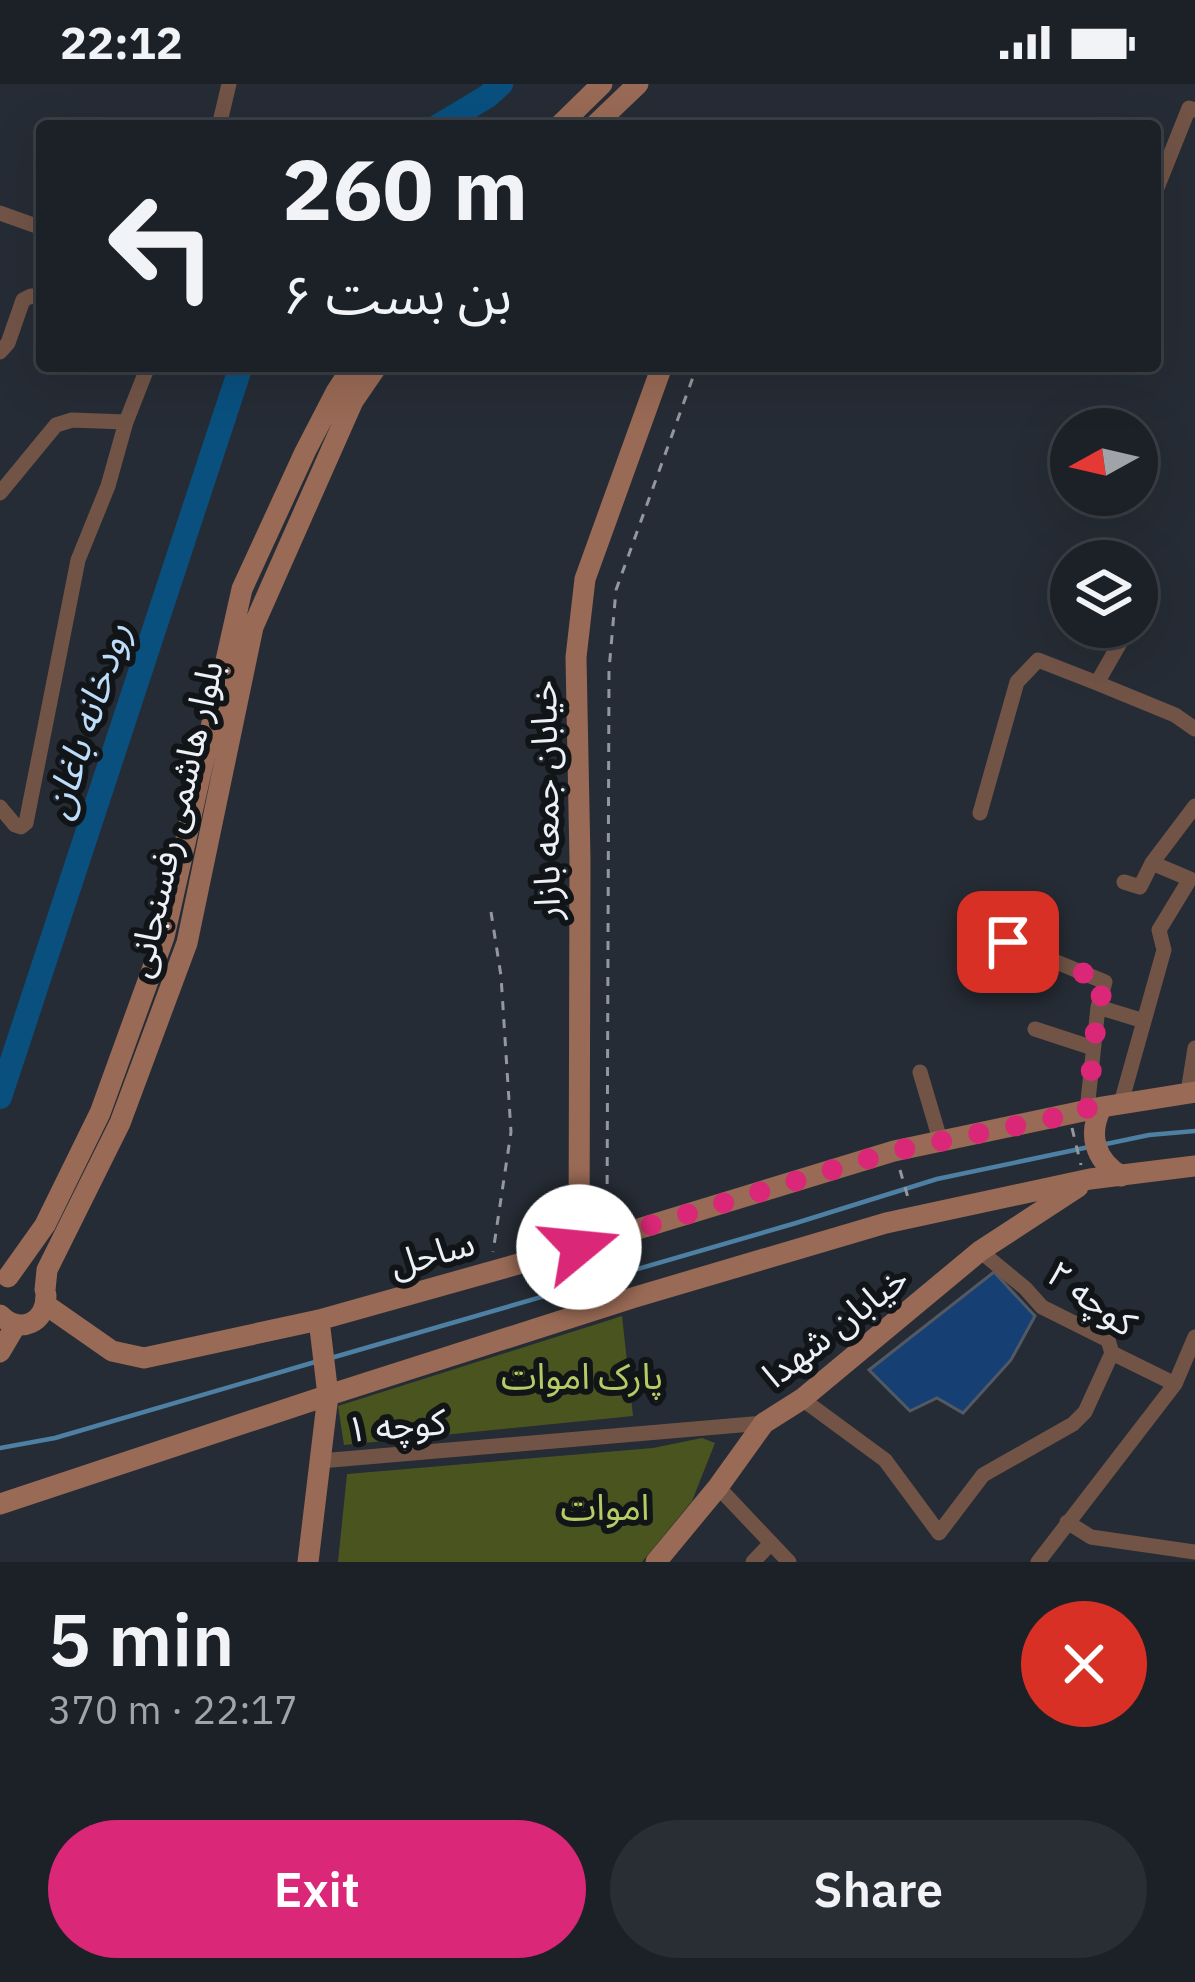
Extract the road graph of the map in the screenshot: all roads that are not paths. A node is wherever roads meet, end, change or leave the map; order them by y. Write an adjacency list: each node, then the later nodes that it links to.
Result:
1 (230, 84): 5 (street)
2 (602, 84): 6 (main road)
3 (638, 84): 7 (main road)
4 (1192, 109): 8 (street)
5 (221, 120)
6 (566, 120)
7 (600, 120)
8 (1161, 179)
9 (0, 213): 10 (street)
10 (36, 226)
11 (36, 297): 12 (street)
12 (0, 352)
13 (146, 372): 18 (street)
14 (351, 372): 17 (main road, بلوار هاشمی رفسنجانی)
15 (370, 372): 17 (main road, بلوار هاشمی رفسنجانی)
16 (660, 372): 42 (main road, خیابان جمعه بازار)
17 (344, 396): 37 (main road, بلوار هاشمی رفسنجانی)
18 (126, 422): 19 (street); 24 (street)
19 (0, 493)
20 (1117, 648): 21 (street)
21 (1097, 683): 22 (street); 25 (street)
22 (1195, 729)
23 (1195, 806): 26 (street)
24 (0, 807)
25 (980, 813)
26 (1152, 862): 27 (street); 30 (street)
27 (1124, 882)
28 (1008, 942): 29 (street)
29 (1098, 1007): 30 (street); 32 (street)
30 (1144, 1021): 36 (street)
31 (1035, 1029): 32 (street)
32 (1094, 1048): 36 (street)
33 (1195, 1048): 35 (street)
34 (920, 1072): 38 (street)
35 (1192, 1092): 36 (main road, ساحل)
36 (1095, 1109): 38 (main road, ساحل); 40 (main road)
37 (110, 1118): 44 (main road, بلوار هاشمی رفسنجانی); 45 (main road, بلوار هاشمی رفسنجانی)
38 (941, 1143): 42 (main road, ساحل)
39 (1195, 1166): 40 (main road)
40 (1121, 1176): 41 (main road)
41 (1087, 1180): 43 (main road, خیابان شهدا); 52 (main road)
42 (579, 1247): 47 (main road, ساحل)
43 (980, 1251): 50 (street, کوچه ۲); 53 (main road, خیابان شهدا)
44 (4, 1281): 45 (main road, ساحل)
45 (46, 1298): 46 (main road); 47 (main road, ساحل)
46 (8, 1320): 49 (main road)
47 (320, 1320): 52 (main road)
48 (1195, 1337): 51 (street)
49 (0, 1352)
50 (1112, 1353): 51 (street, کوچه ۲); 53 (street)
51 (1175, 1384): 58 (street)
52 (328, 1395): 55 (main road); 57 (main road)
53 (802, 1399): 54 (main road, خیابان شهدا)
54 (764, 1423): 55 (street, کوچه ۱); 56 (main road, خیابان شهدا)
55 (320, 1461): 61 (main road)
56 (718, 1486): 59 (street); 62 (main road, خیابان شهدا)
57 (0, 1504)
58 (1067, 1522): 60 (street); 65 (street)
59 (770, 1544): 63 (street); 64 (street)
60 (1195, 1552)
61 (308, 1562)
62 (656, 1562)
63 (753, 1562)
64 (789, 1562)
65 (1038, 1562)

